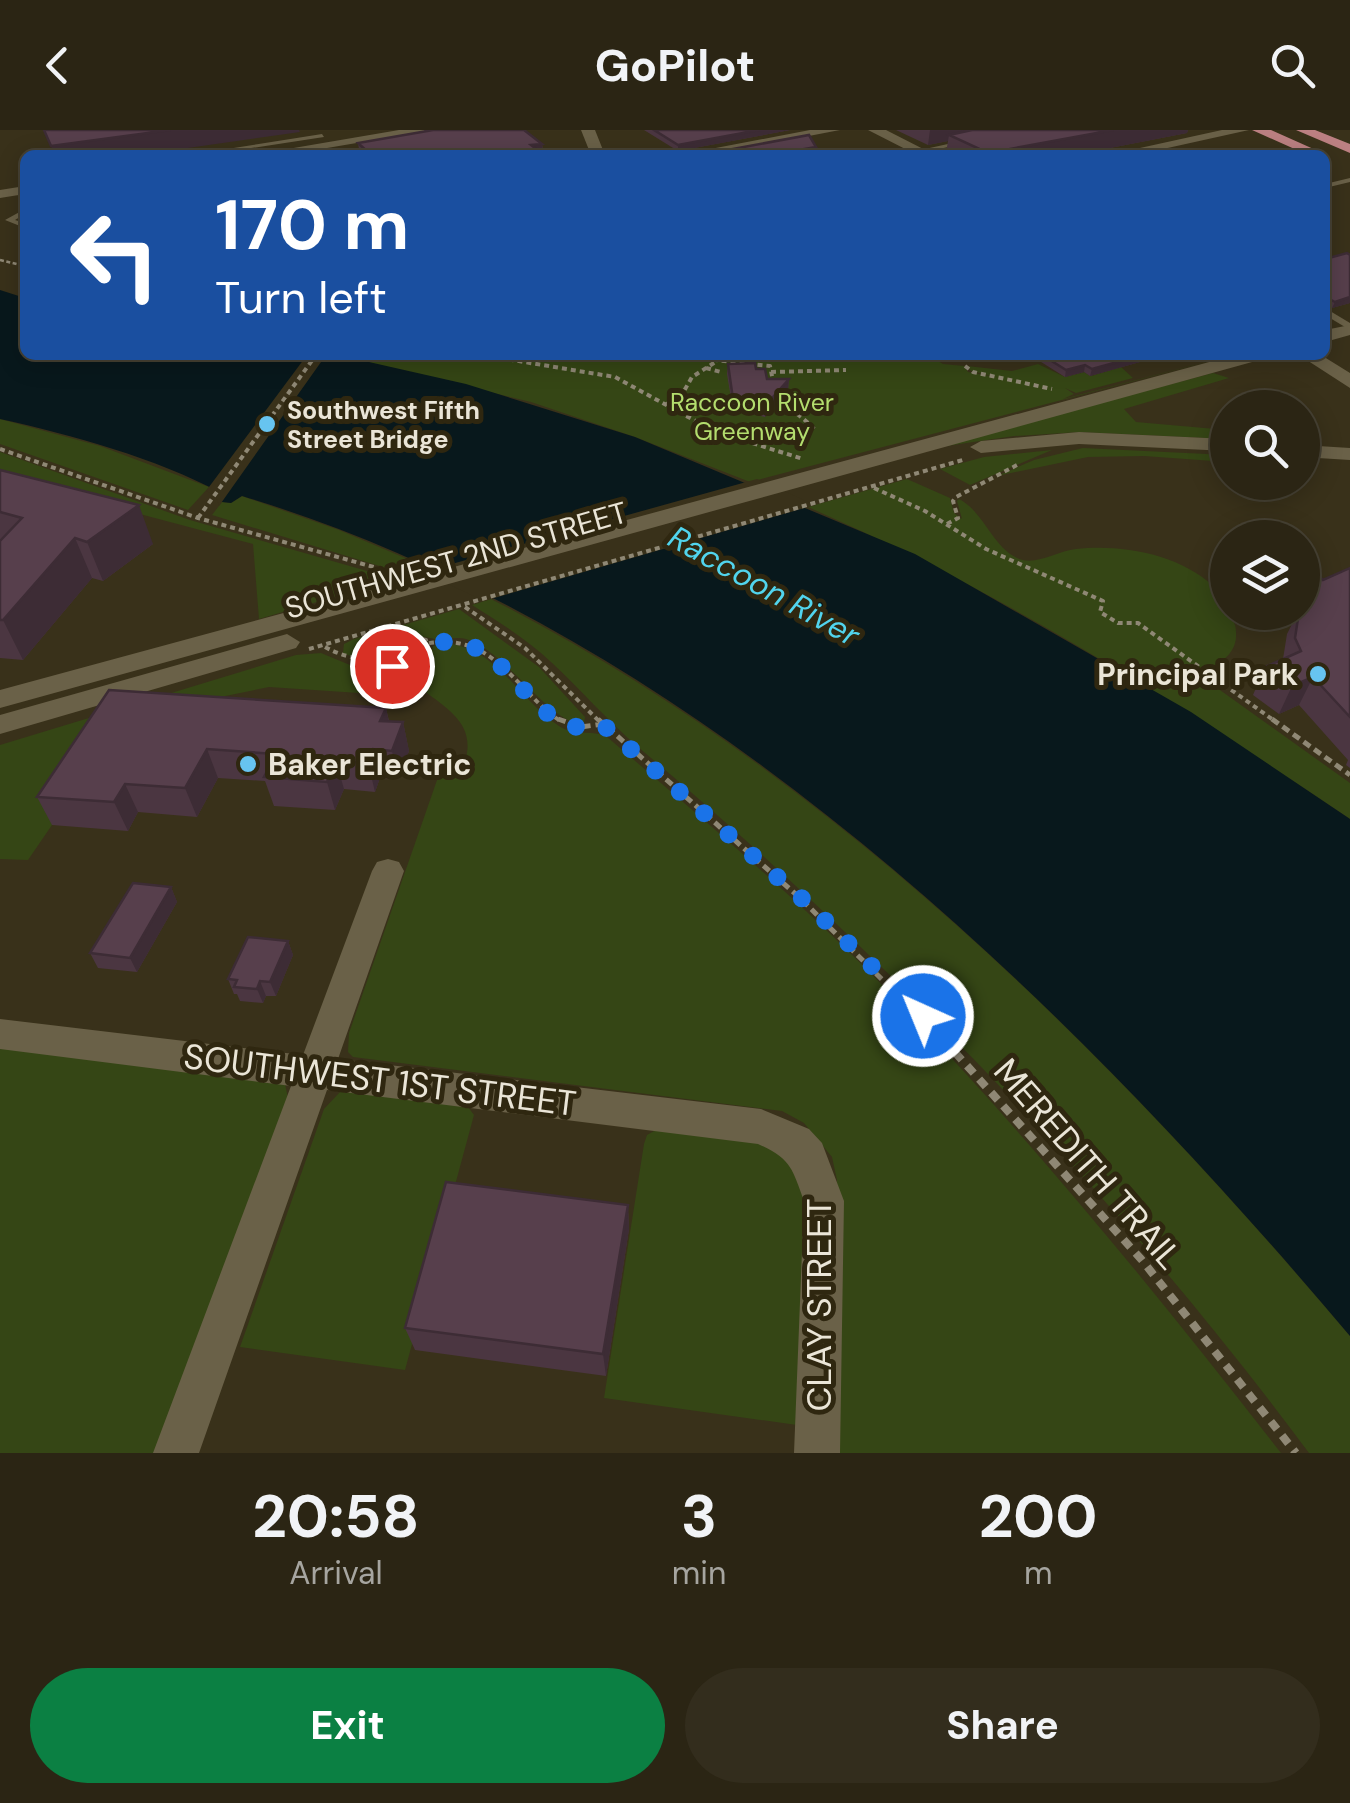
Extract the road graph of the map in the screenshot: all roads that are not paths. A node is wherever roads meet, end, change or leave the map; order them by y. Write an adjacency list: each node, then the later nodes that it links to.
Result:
1 (426, 130): 7 (main road)
2 (833, 130): 13 (main road)
3 (876, 130): 14 (main road)
4 (1242, 130): 16 (main road)
5 (1259, 130): 17 (main road)
6 (1303, 130): 10 (main road)
7 (367, 134): 8 (main road)
8 (323, 137): 11 (lane); 12 (main road)
9 (985, 139): 15 (lane)
10 (1350, 149)
11 (228, 150)
12 (289, 150)
13 (715, 150)
14 (917, 150)
15 (936, 150)
16 (1140, 150)
17 (1307, 150)
18 (1237, 360): 24 (main road, SOUTHWEST 2ND STREET)
19 (1316, 360): 20 (main road)
20 (1350, 382)
21 (1210, 444): 24 (main road, SOUTHWEST 2ND STREET)
22 (1320, 452): 23 (main road)
23 (1350, 454)
24 (388, 611): 25 (main road, SOUTHWEST 2ND STREET); 26 (main road, SOUTHWEST 2ND STREET)
25 (0, 699)
26 (0, 725)
27 (388, 870): 29 (main road)
28 (0, 1034): 29 (main road, SOUTHWEST 1ST STREET)
29 (314, 1072): 30 (main road, SOUTHWEST 1ST STREET); 31 (main road)
30 (761, 1126): 32 (main road, CLAY STREET)
31 (176, 1453)
32 (817, 1453)

